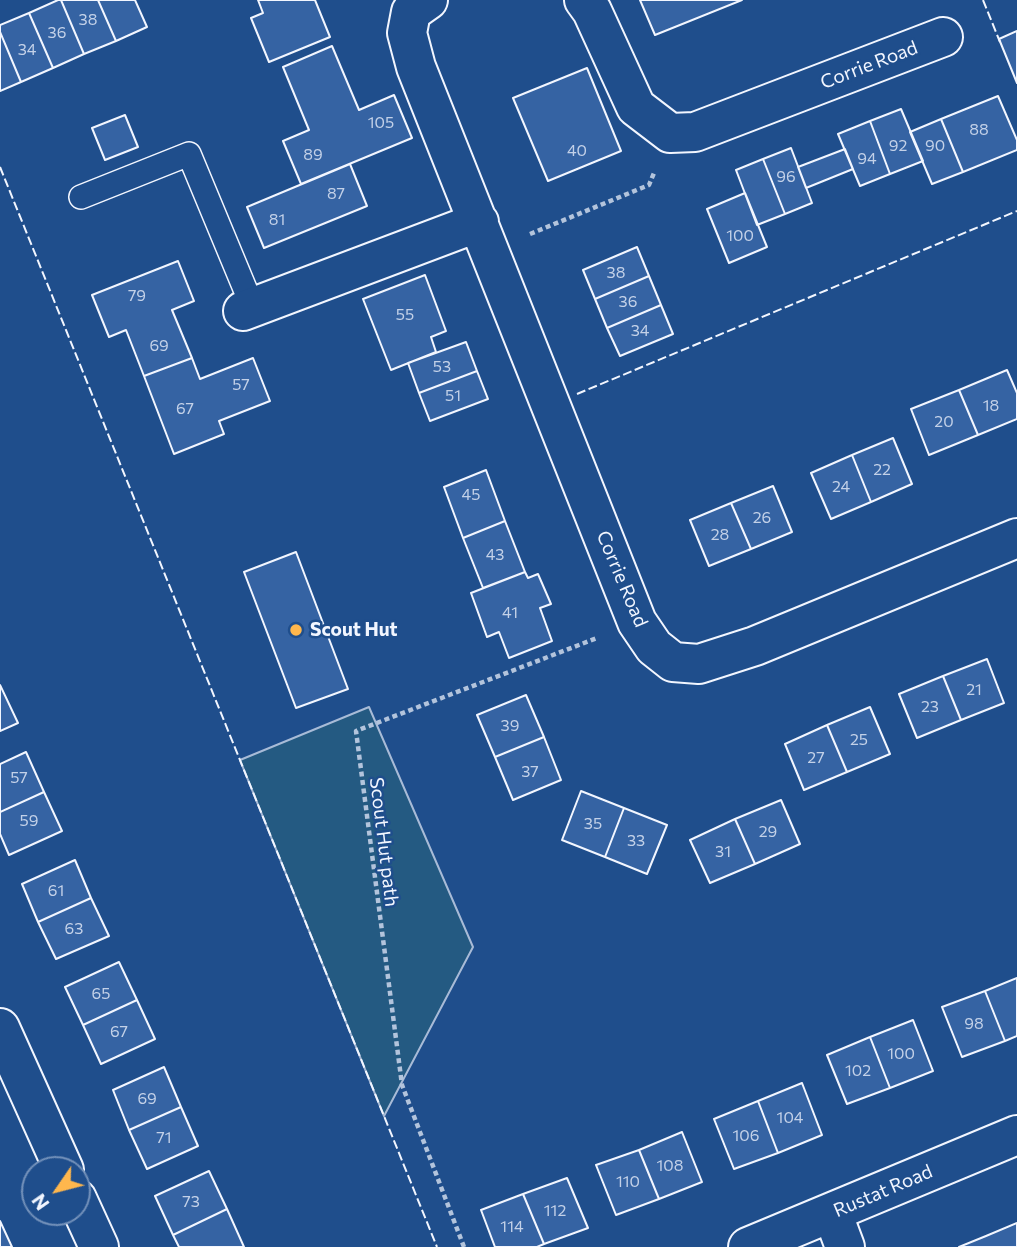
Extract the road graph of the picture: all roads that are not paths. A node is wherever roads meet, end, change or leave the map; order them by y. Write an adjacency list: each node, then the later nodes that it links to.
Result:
1 (428, 0): 5 (street, Corrie Road)
2 (584, 0): 3 (street, Corrie Road)
3 (943, 37)
4 (81, 197): 6 (lane)
5 (484, 236): 6 (street); 7 (street, Corrie Road)
6 (248, 310)
7 (1017, 538)
8 (0, 1028): 10 (street)
9 (1017, 1135): 11 (street, Rustat Road)
10 (58, 1156)
11 (832, 1212): 14 (street, Rustat Road); 15 (street)
12 (89, 1226): 13 (street)
13 (99, 1247)
14 (748, 1247)
15 (845, 1247)

